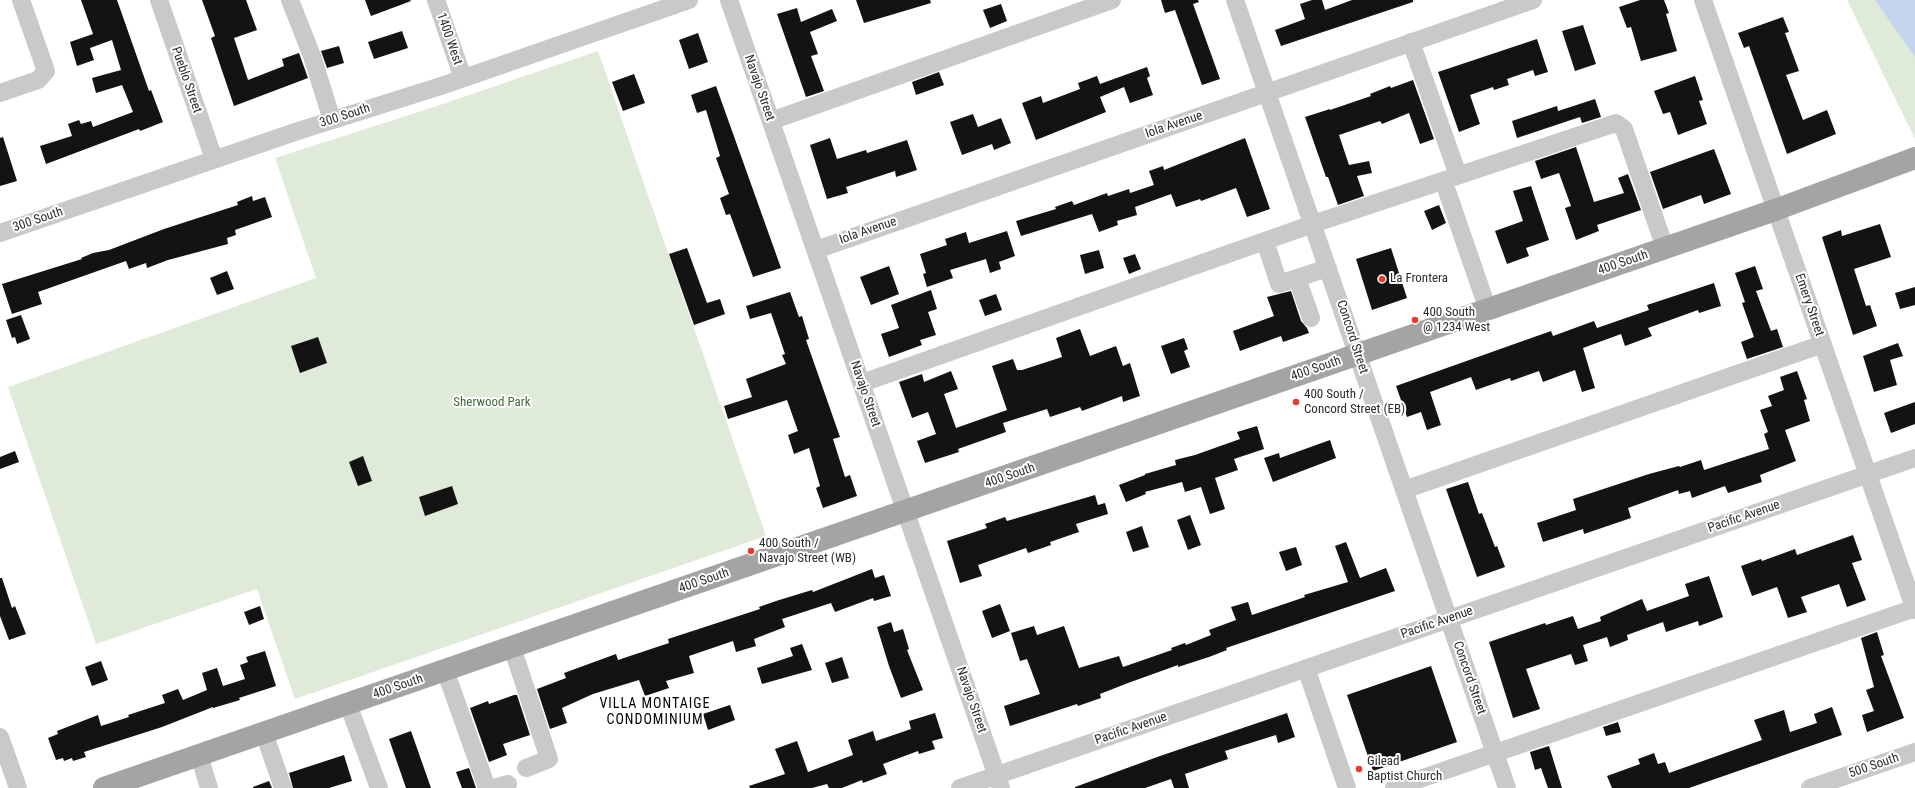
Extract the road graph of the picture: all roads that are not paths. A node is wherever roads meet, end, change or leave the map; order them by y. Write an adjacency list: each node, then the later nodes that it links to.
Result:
1 (21, 0): 14 (street)
2 (159, 0): 18 (street, Pueblo Street)
3 (290, 0): 15 (street)
4 (436, 0): 12 (street, 1400 West)
5 (690, 0): 12 (street, 300 South)
6 (729, 0): 16 (street, Navajo Street)
7 (1112, 0): 16 (street)
8 (1235, 0): 13 (street, Concord Street)
9 (1533, 0): 11 (street, Iola Avenue)
10 (1703, 0): 21 (street, Emery Street)
11 (1411, 42): 13 (street, Iola Avenue); 19 (street)
12 (463, 78): 15 (street, 300 South)
13 (1267, 92): 22 (street, Concord Street); 26 (street, Iola Avenue)
14 (0, 93)
15 (332, 120): 18 (street, 300 South)
16 (771, 121): 26 (street, Navajo Street)
17 (1915, 158): 21 (main road, 400 South)
18 (214, 159): 23 (street, 300 South)
19 (1458, 175): 22 (street); 25 (street)
20 (1447, 191): 29 (street)
21 (1774, 210): 25 (main road, 400 South); 31 (street, Emery Street)
22 (1313, 224): 24 (street); 27 (street, Concord Street)
23 (0, 233)
24 (1265, 241): 28 (street); 33 (street)
25 (1665, 248): 29 (main road, 400 South)
26 (816, 250): 33 (street, Navajo Street)
27 (1328, 268): 28 (street); 32 (street, Concord Street)
28 (1297, 278): 30 (street)
29 (1488, 310): 32 (main road, 400 South)
30 (1311, 318)
31 (1823, 344): 35 (street, Emery Street); 36 (street)
32 (1357, 355): 36 (street, Concord Street); 37 (main road, 400 South)
33 (862, 383): 37 (street, Navajo Street)
34 (1915, 458): 35 (street, Pacific Avenue)
35 (1868, 474): 38 (street, Emery Street); 39 (street, Pacific Avenue)
36 (1404, 490): 39 (street, Concord Street)
37 (906, 512): 40 (main road, 400 South); 50 (street, Navajo Street)
38 (1915, 609): 47 (street)
39 (1449, 619): 41 (street, Pacific Avenue); 47 (street, Concord Street)
40 (512, 647): 42 (main road, 400 South); 49 (street)
41 (1306, 668): 50 (street, Pacific Avenue); 59 (street)
42 (446, 670): 43 (main road, 400 South); 57 (street)
43 (348, 704): 44 (main road, 400 South); 56 (street)
44 (264, 733): 48 (main road, 400 South); 55 (street)
45 (0, 737): 52 (street)
46 (1915, 752): 62 (street, 500 South)
47 (1495, 753): 60 (street); 61 (street, Concord Street)
48 (200, 755): 51 (main road, 400 South); 54 (street)
49 (526, 768)
50 (999, 782): 58 (street, Pacific Avenue)
51 (135, 783): 53 (main road, 400 South)
52 (18, 788)
53 (104, 788)
54 (209, 788)
55 (283, 788)
56 (379, 788)
57 (487, 788)
58 (960, 788)
59 (1347, 788)
60 (1394, 788)
61 (1507, 788)
62 (1810, 788)

